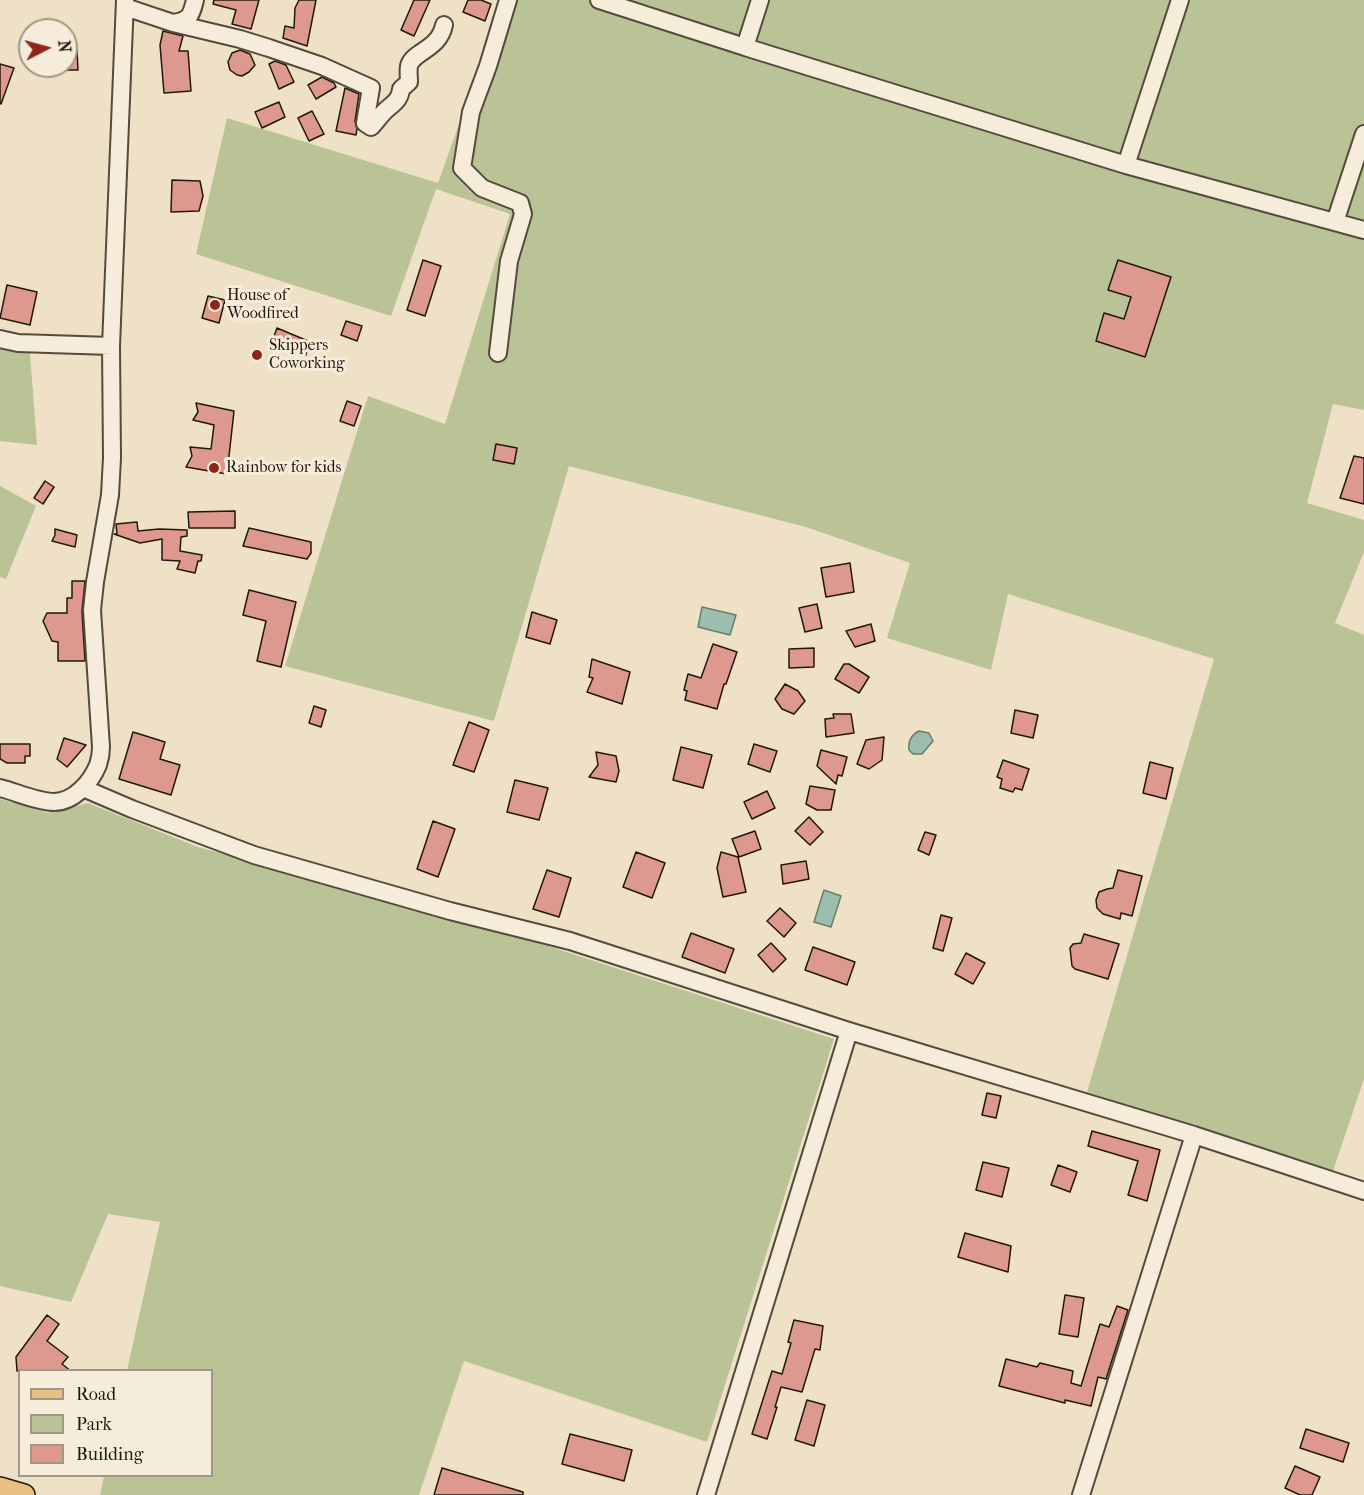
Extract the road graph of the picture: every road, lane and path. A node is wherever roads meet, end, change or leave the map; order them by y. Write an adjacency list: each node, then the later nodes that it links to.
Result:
1 (195, 0): 7 (street)
2 (508, 0): 16 (street)
3 (599, 0): 9 (street)
4 (760, 0): 9 (street)
5 (1180, 0): 11 (street)
6 (125, 4): 7 (street); 15 (street)
7 (173, 23): 8 (street)
8 (444, 25)
9 (745, 47): 11 (street)
10 (1364, 134): 12 (street)
11 (1126, 165): 12 (street)
12 (1335, 222): 13 (street)
13 (1364, 230)
14 (0, 339): 15 (street)
15 (111, 346): 18 (street)
16 (498, 353)
17 (0, 788): 18 (street)
18 (83, 788): 19 (street)
19 (849, 1031): 20 (street); 24 (street)
20 (1194, 1135): 21 (street); 25 (street)
21 (1364, 1191)
22 (0, 1488): 23 (main road)
23 (24, 1495)
24 (706, 1495)
25 (1081, 1495)

